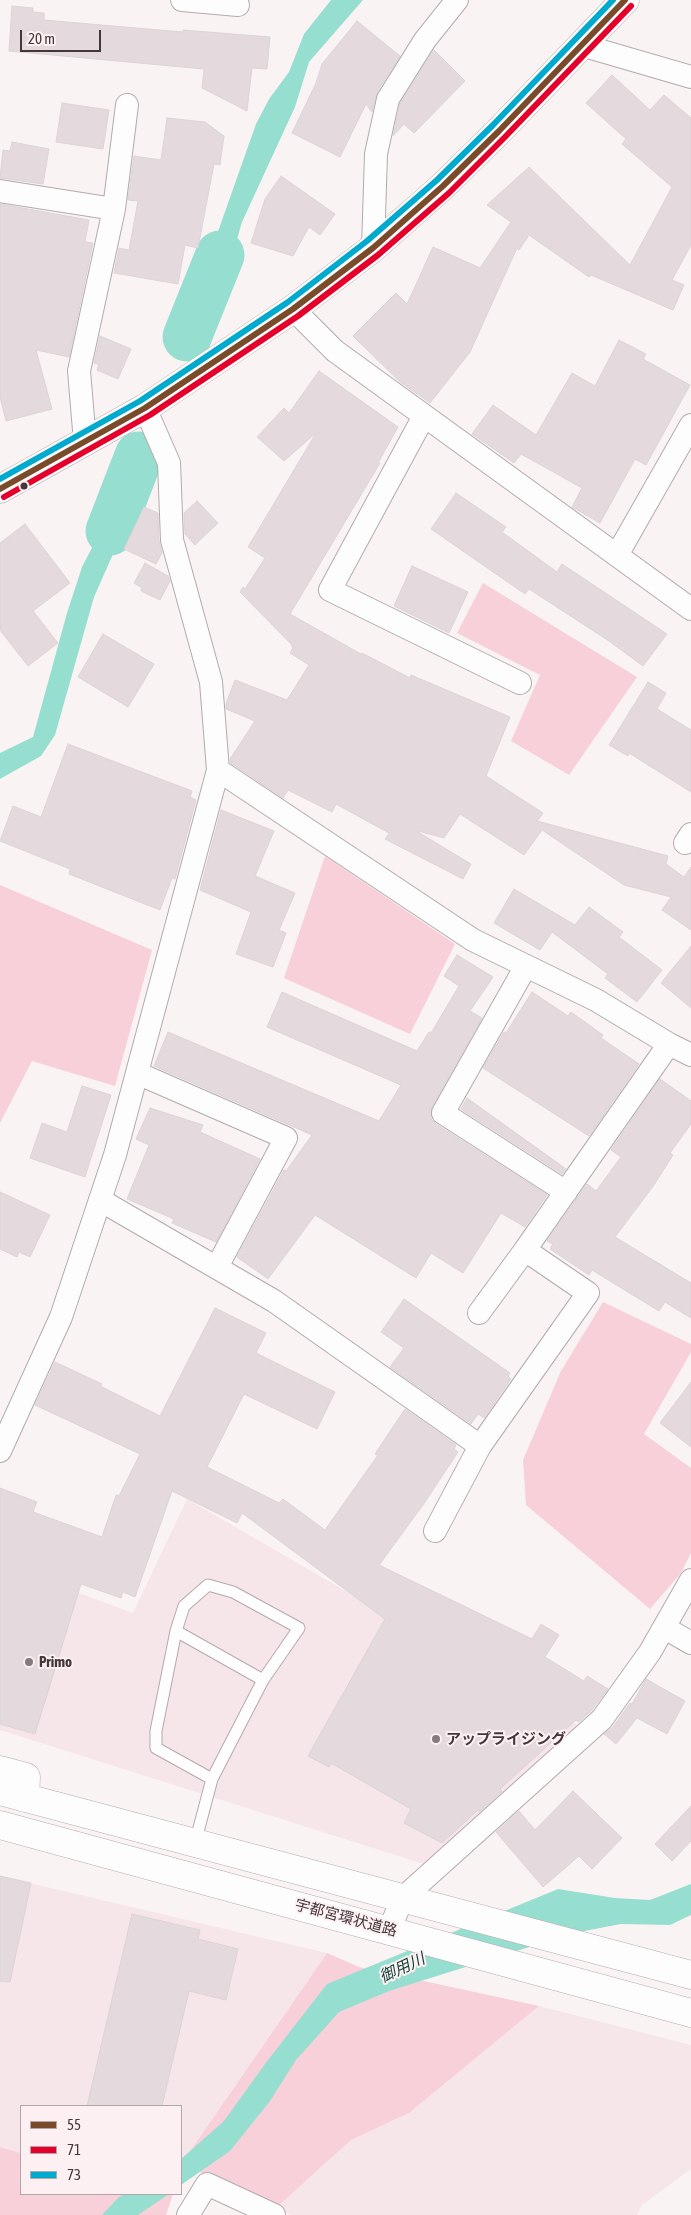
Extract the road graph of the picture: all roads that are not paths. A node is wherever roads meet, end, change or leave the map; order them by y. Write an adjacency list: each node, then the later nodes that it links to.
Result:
1 (182, 0): 4 (street)
2 (457, 0): 10 (street)
3 (625, 0): 5 (main road)
4 (238, 5)
5 (582, 45): 6 (street); 10 (main road)
6 (691, 77)
7 (127, 106): 9 (street)
8 (0, 190): 9 (street)
9 (114, 209): 15 (street)
10 (373, 248): 11 (main road)
11 (293, 309): 12 (main road); 13 (street)
12 (145, 408): 15 (main road); 20 (street)
13 (424, 416): 17 (street); 19 (street)
14 (691, 425): 17 (street)
15 (85, 442): 16 (main road)
16 (0, 490)
17 (617, 555): 18 (street)
18 (691, 609)
19 (520, 683)
20 (218, 770): 21 (street); 24 (street)
21 (526, 966): 22 (street); 25 (street)
22 (669, 1044): 23 (street); 25 (street)
23 (691, 1055)
24 (137, 1073): 26 (street); 28 (street)
25 (566, 1192): 27 (street)
26 (100, 1200): 28 (street); 31 (street)
27 (525, 1250): 29 (street); 30 (street)
28 (217, 1268): 30 (street)
29 (479, 1313)
30 (480, 1446): 32 (street)
31 (0, 1451)
32 (435, 1531)
33 (691, 1580): 34 (street)
34 (665, 1628): 36 (street); 45 (street)
35 (176, 1631): 37 (lane); 37 (lane); 39 (lane)
36 (691, 1643)
37 (262, 1680): 39 (lane)
38 (0, 1770): 40 (main road)
39 (212, 1778): 42 (lane)
40 (13, 1794): 42 (main road)
41 (0, 1825): 44 (main road, 宇都宮環状道路)
42 (195, 1843): 45 (main road)
43 (0, 1844): 44 (main road)
44 (244, 1891): 46 (main road, 宇都宮環状道路)
45 (403, 1898): 46 (street); 47 (main road)
46 (389, 1930): 48 (main road, 宇都宮環状道路)
47 (691, 1975)
48 (691, 2013)
49 (188, 2215): 50 (street)
50 (274, 2215)

